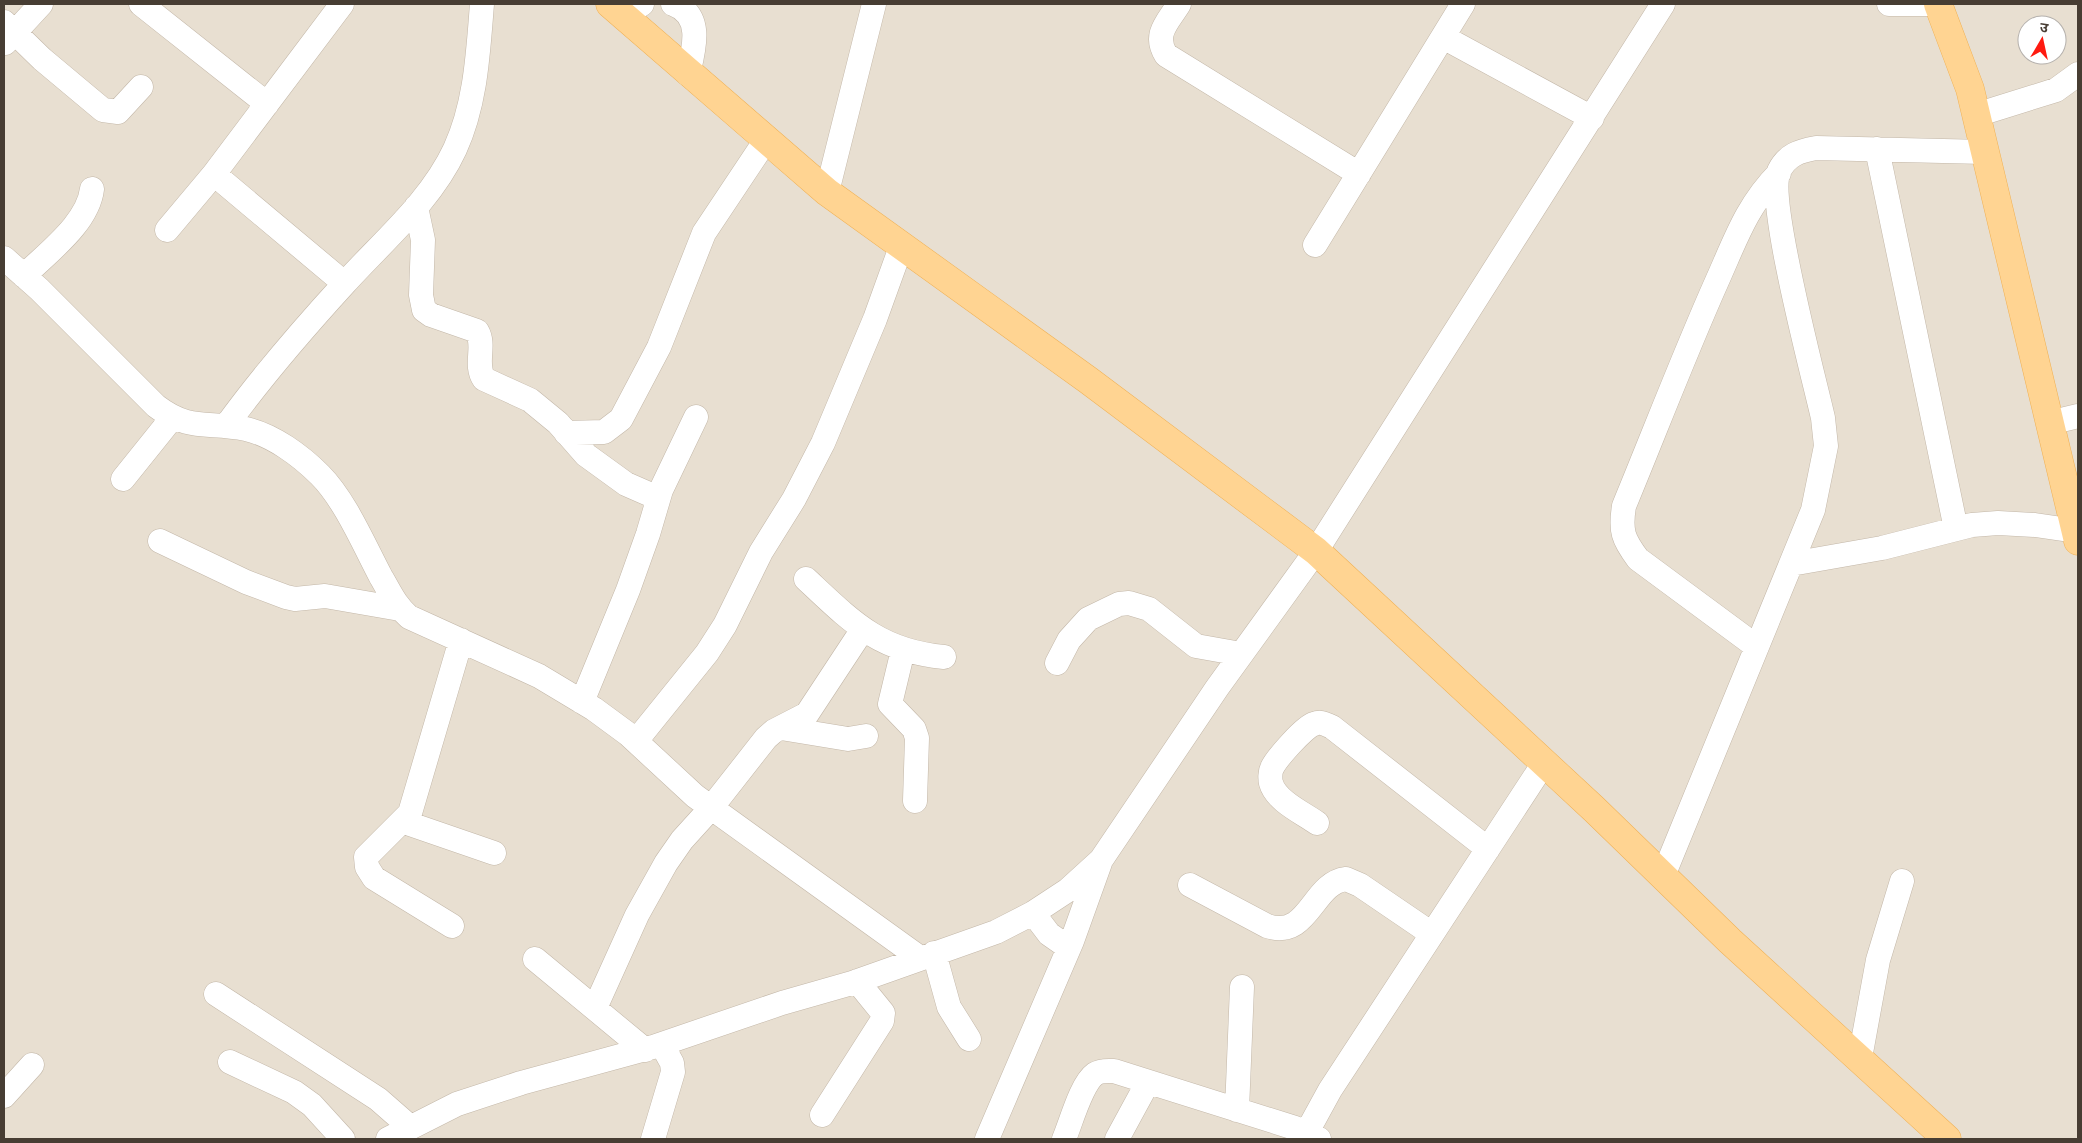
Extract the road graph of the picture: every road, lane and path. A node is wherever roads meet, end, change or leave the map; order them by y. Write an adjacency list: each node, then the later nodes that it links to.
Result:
1 (41, 4): 13 (street)
2 (141, 4): 18 (street)
3 (342, 4): 18 (street)
4 (482, 4): 29 (street)
5 (673, 4): 15 (street)
6 (874, 4): 28 (street)
7 (1179, 4): 26 (street)
8 (1463, 4): 14 (street)
9 (1663, 4): 20 (street)
10 (1889, 4): 11 (street)
11 (1938, 4): 19 (main road)
12 (625, 8): 15 (main road)
13 (8, 33): 17 (street)
14 (1443, 37): 20 (street); 26 (street)
15 (688, 74): 21 (main road)
16 (2078, 74): 19 (street)
17 (141, 87)
18 (267, 104): 25 (street)
19 (1976, 115): 23 (main road)
20 (1592, 118): 47 (street)
21 (766, 140): 28 (main road); 41 (street)
22 (1878, 149): 23 (street); 24 (street); 44 (street)
23 (1985, 152): 39 (main road)
24 (1778, 173): 48 (street); 53 (street)
25 (214, 174): 30 (street); 35 (street)
26 (1359, 174): 31 (street)
27 (92, 189): 34 (street)
28 (827, 192): 32 (main road)
29 (416, 207): 35 (street); 41 (street)
30 (167, 230)
31 (1315, 245)
32 (901, 247): 47 (main road); 61 (street)
33 (4, 258): 34 (street)
34 (24, 276): 38 (street)
35 (344, 284): 40 (street)
36 (2078, 416): 39 (street)
37 (696, 417): 43 (street)
38 (172, 418): 40 (street); 42 (street)
39 (2049, 423): 45 (main road)
40 (226, 426): 50 (street)
41 (566, 433): 43 (street)
42 (123, 479)
43 (658, 498): 58 (street)
44 (1956, 530): 45 (street); 48 (street)
45 (2077, 536)
46 (160, 541): 50 (street)
47 (1316, 551): 55 (street); 62 (main road)
48 (1791, 564): 53 (street)
49 (806, 579): 51 (street)
50 (400, 609): 52 (street)
51 (863, 629): 54 (street); 59 (street)
52 (461, 640): 58 (street); 65 (street)
53 (1757, 647): 70 (street)
54 (903, 650): 56 (street); 63 (street)
55 (1241, 654): 57 (street); 69 (street)
56 (944, 657)
57 (1057, 663)
58 (582, 702): 61 (street)
59 (781, 728): 60 (street); 64 (street)
60 (866, 736)
61 (636, 742): 64 (street)
62 (1544, 763): 67 (street); 70 (main road)
63 (915, 801)
64 (712, 808): 77 (street); 82 (street)
65 (404, 822): 68 (street); 74 (street)
66 (1317, 823): 67 (street)
67 (1488, 849): 75 (street)
68 (494, 853)
69 (1101, 860): 73 (street); 76 (street)
70 (1663, 876): 85 (main road)
71 (1902, 881): 85 (street)
72 (1190, 885): 75 (street)
73 (1033, 914): 76 (street); 77 (street)
74 (452, 926)
75 (1432, 934): 93 (street)
76 (1069, 948): 97 (street)
77 (927, 955): 79 (street); 83 (street)
78 (535, 959): 82 (street)
79 (857, 981): 84 (street); 91 (street)
80 (1242, 987): 90 (street)
81 (216, 994): 92 (street)
82 (595, 1008): 84 (street)
83 (969, 1039)
84 (654, 1047): 92 (street); 96 (street)
85 (1860, 1058): 100 (main road)
86 (230, 1062): 94 (street)
87 (32, 1065): 89 (street)
88 (1148, 1082): 90 (street); 98 (street); 99 (street)
89 (4, 1096)
90 (1237, 1110): 93 (street)
91 (822, 1115)
92 (410, 1127): 95 (street)
93 (1302, 1135)
94 (344, 1139)
95 (388, 1139)
96 (653, 1139)
97 (987, 1139)
98 (1064, 1139)
99 (1117, 1139)
100 (1947, 1139)

